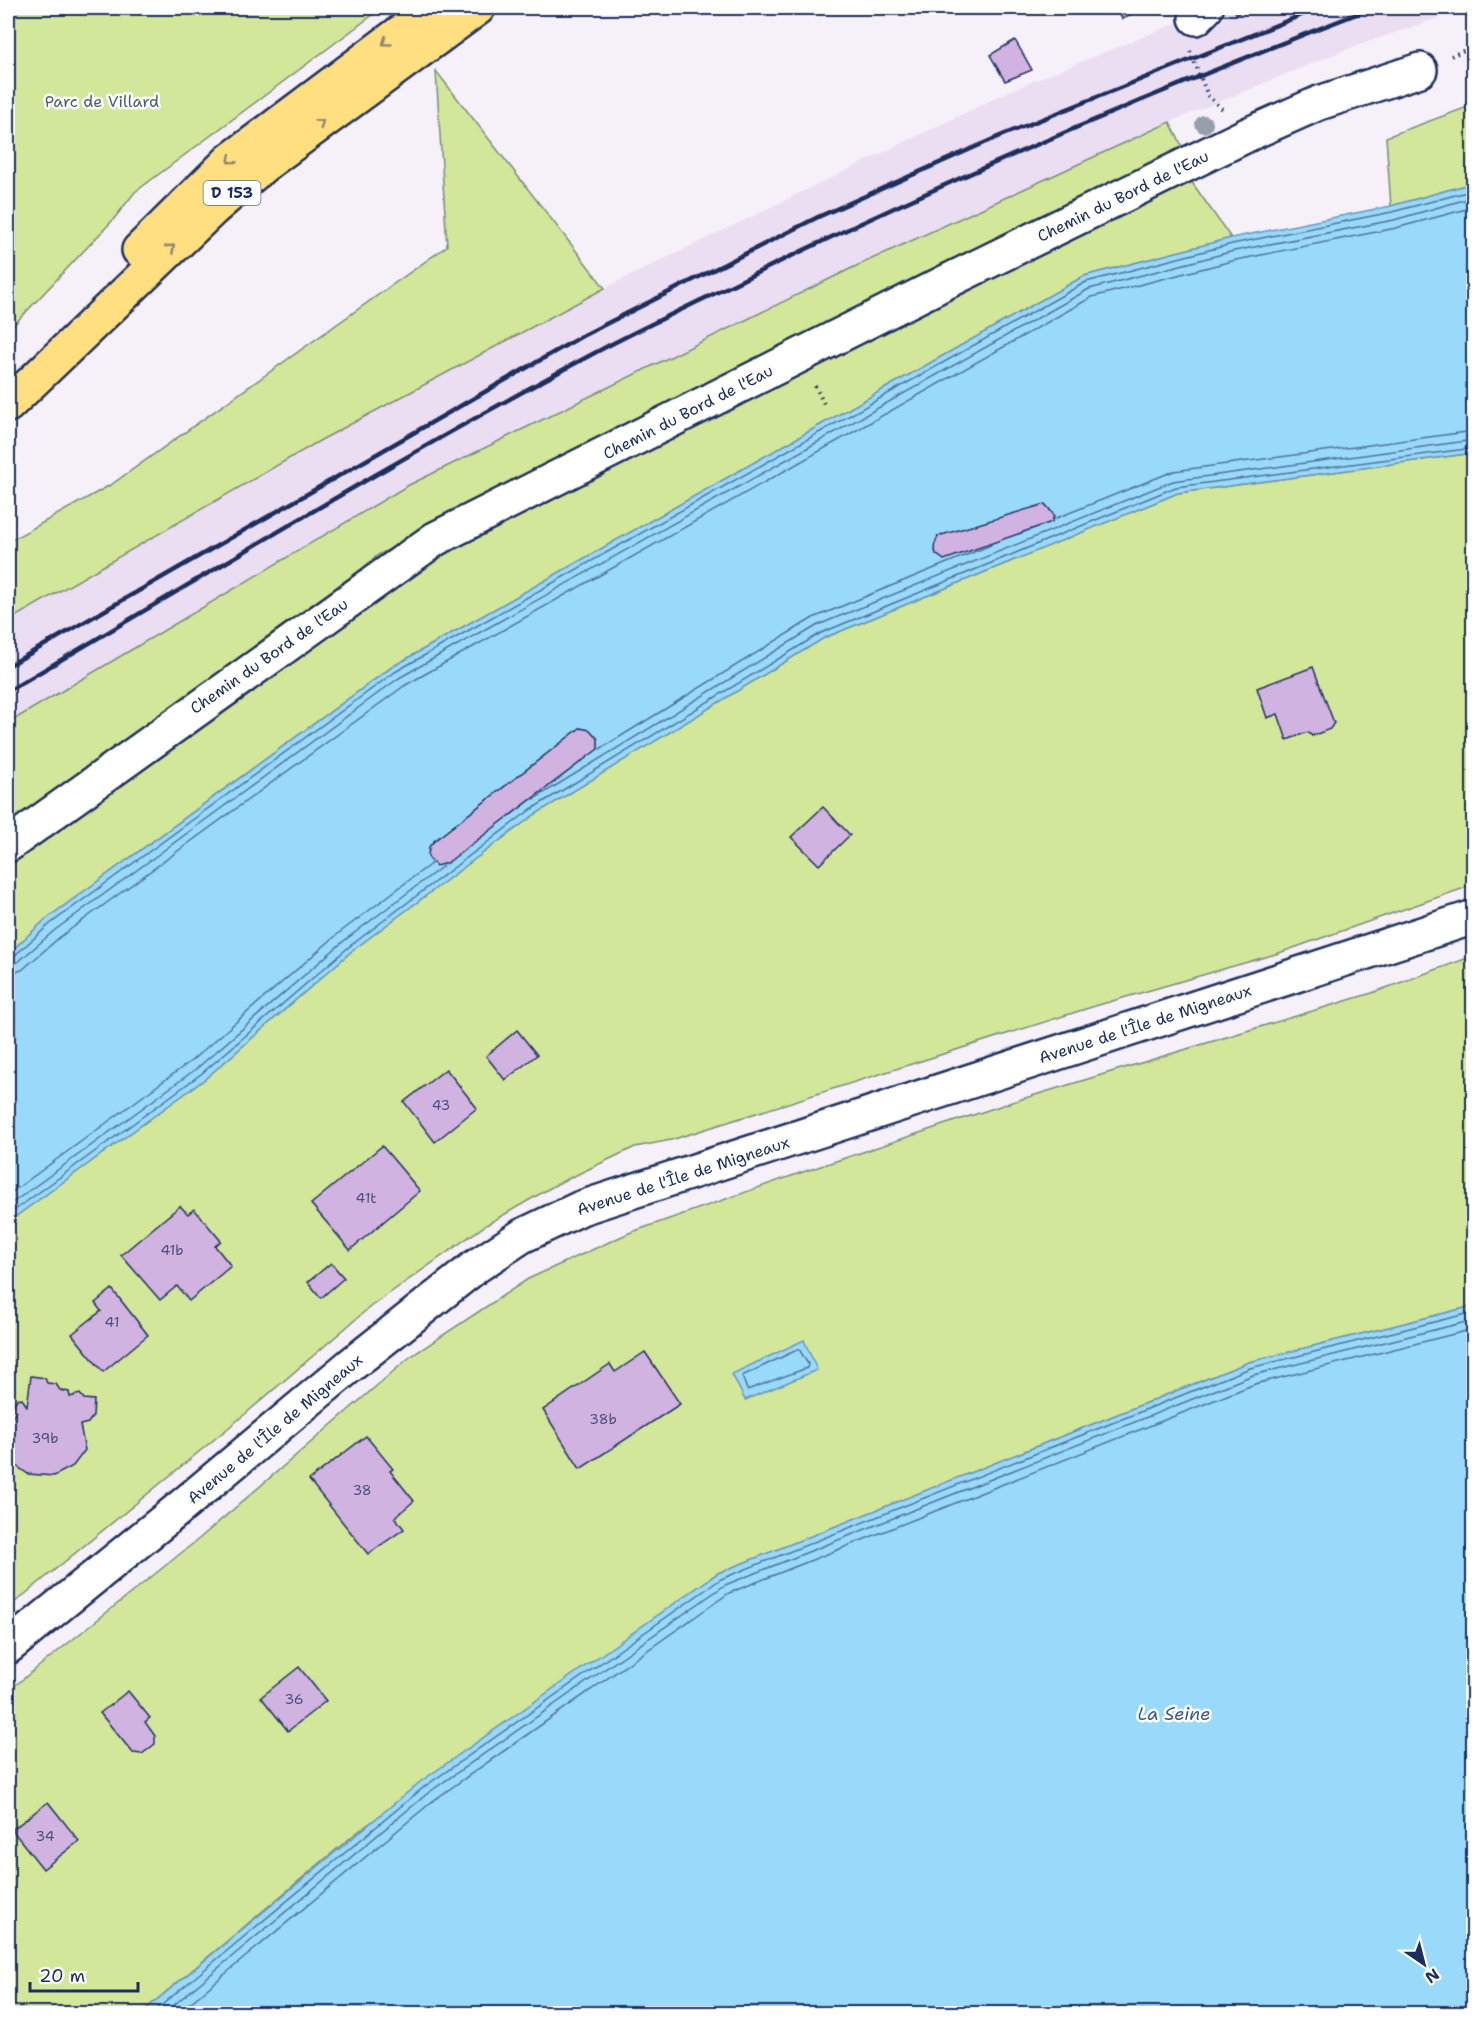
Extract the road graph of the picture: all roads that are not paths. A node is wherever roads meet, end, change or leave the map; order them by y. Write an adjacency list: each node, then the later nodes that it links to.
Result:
1 (433, 8): 4 (main road, D 153, one-way to 4)
2 (478, 8): 5 (main road, D 153, one-way to 2)
3 (1420, 70): 6 (street, Chemin du Bord de l'Eau)
4 (8, 387)
5 (8, 405)
6 (8, 845)
7 (1473, 917): 8 (street, Avenue de l'Île de Migneaux)
8 (8, 1647)

